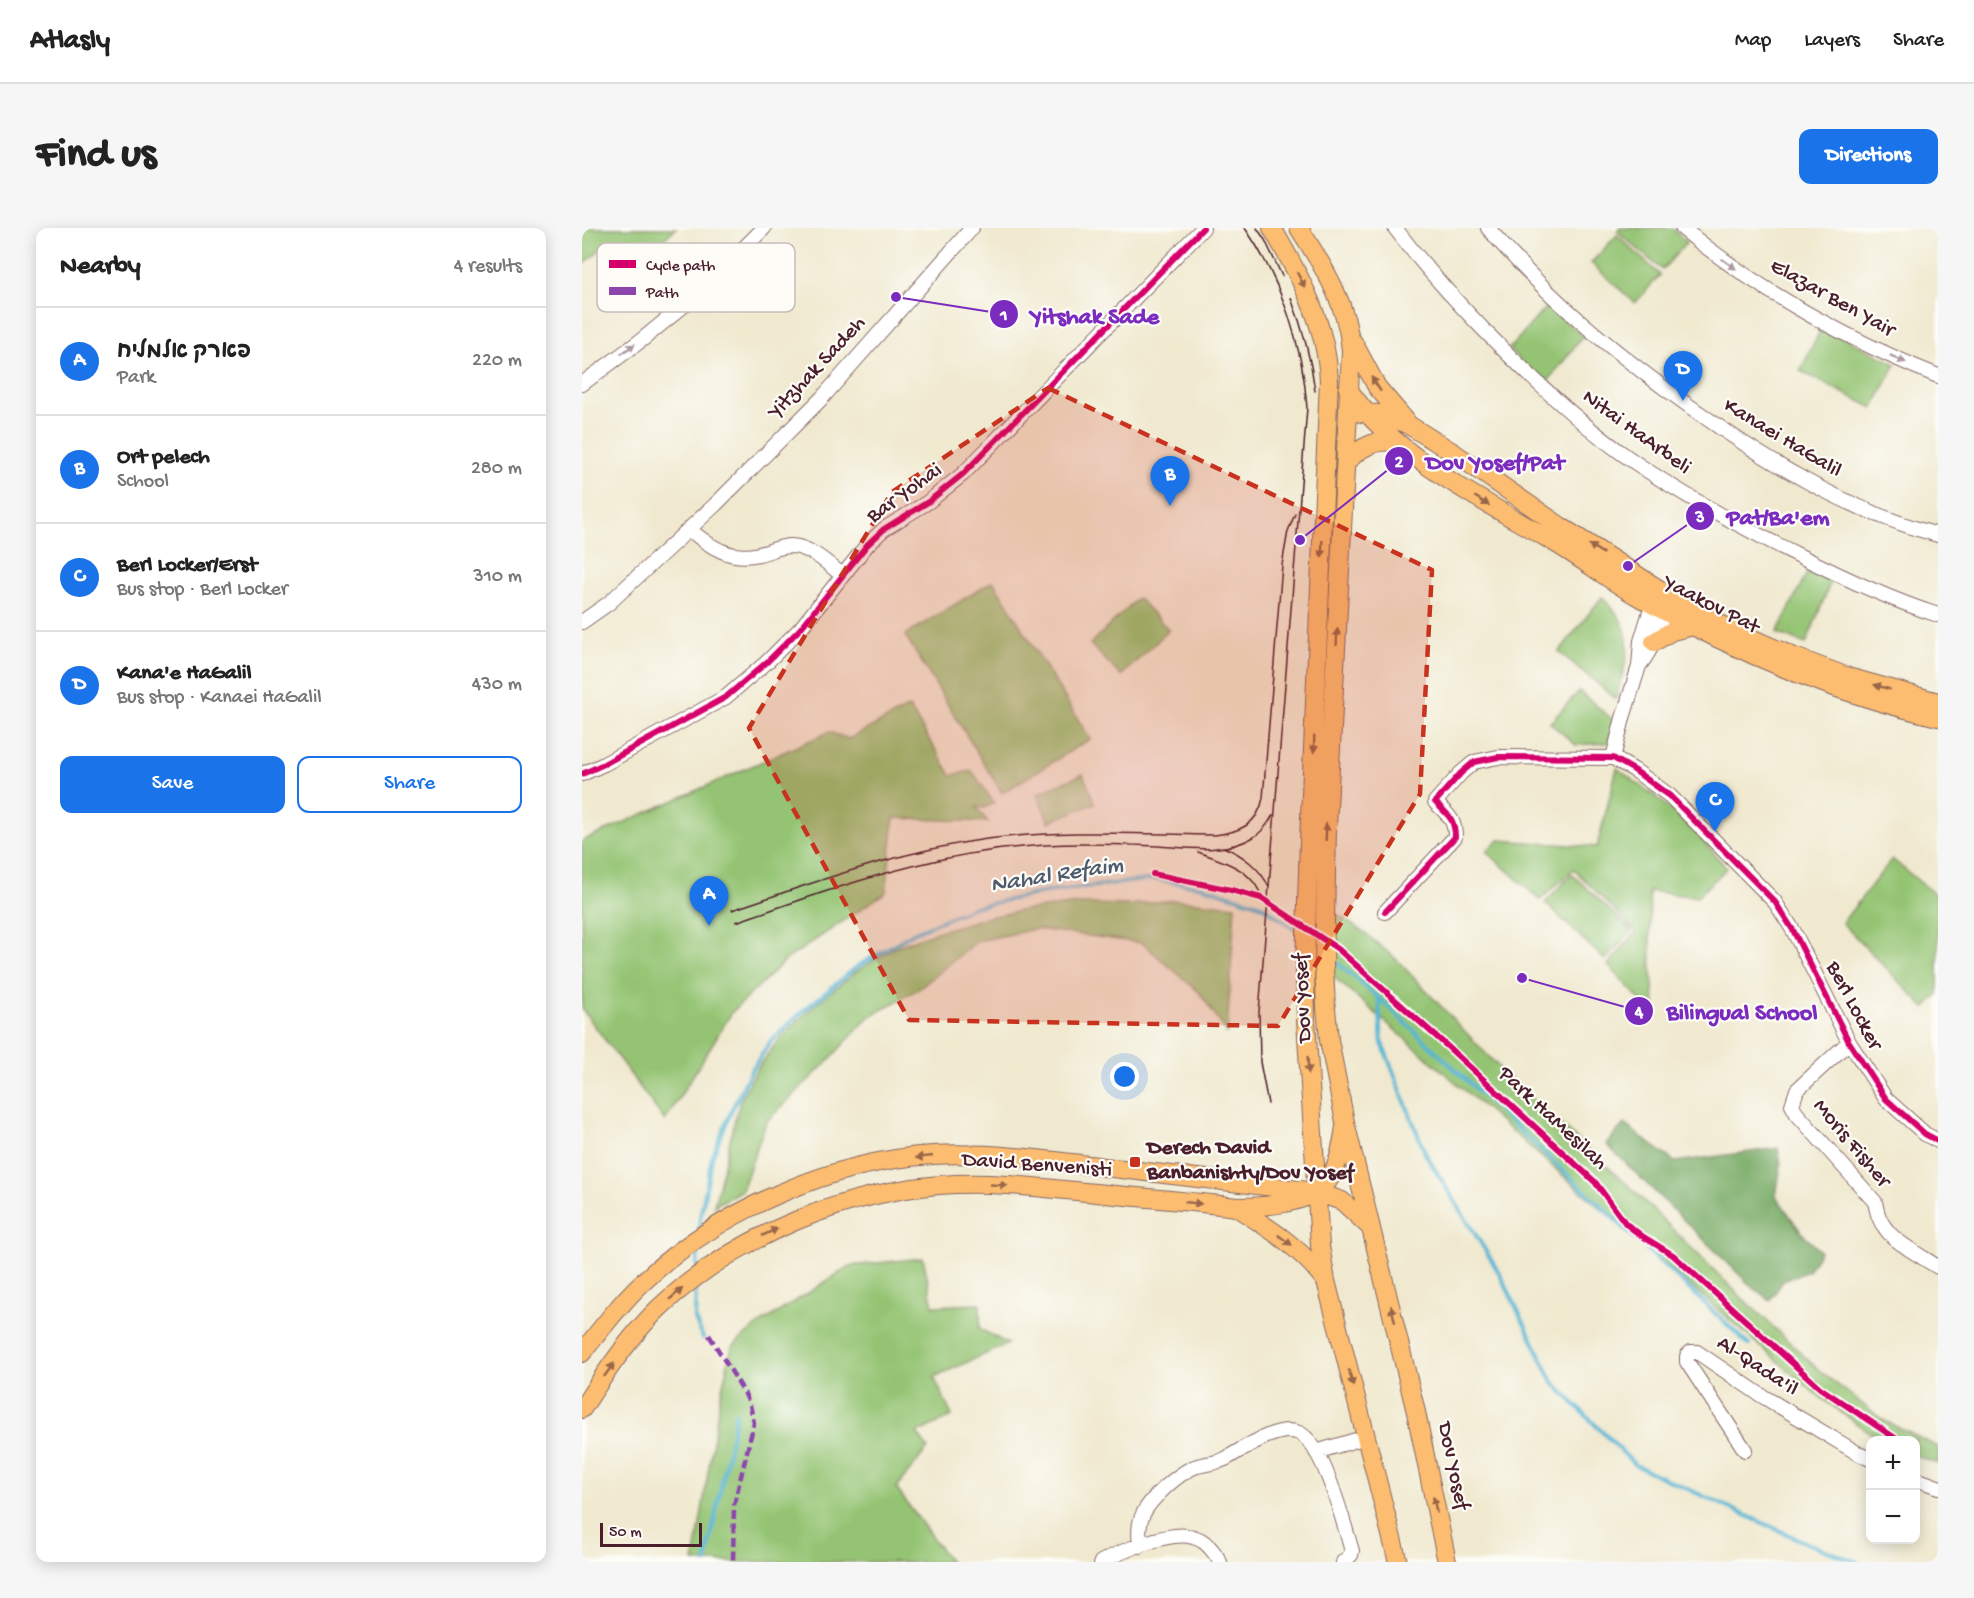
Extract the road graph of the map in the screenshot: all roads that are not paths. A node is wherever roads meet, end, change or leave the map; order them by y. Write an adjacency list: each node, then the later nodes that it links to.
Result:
1 (764, 228): 9 (street, one-way to 1)
2 (972, 228): 22 (street, Yitzhak Sadeh)
3 (1271, 228): 12 (main road, Yaakov Pat, one-way to 12)
4 (1299, 228): 11 (main road)
5 (1395, 228): 26 (street, Nitai HaArbeli)
6 (1488, 228): 23 (street, Kanaei HaGalil)
7 (1683, 228): 13 (street, Elazar Ben Yair, one-way to 13)
8 (1203, 230): 24 (street, Bar Yohai)
9 (749, 243)
10 (675, 312): 14 (street, one-way to 10)
11 (1349, 332): 15 (main road); 18 (main road, one-way to 11)
12 (1326, 351): 15 (main road, Yaakov Pat); 20 (main road, Yaakov Pat)
13 (1938, 376)
14 (582, 384)
15 (1350, 392): 16 (main road, Yaakov Pat); 17 (main road)
16 (1366, 412): 17 (main road); 18 (main road, Yaakov Pat); 19 (main road, Yaakov Pat)
17 (1348, 418): 20 (main road); 21 (main road, Dov Yosef)
18 (1414, 428): 25 (main road, Yaakov Pat, one-way to 18)
19 (1399, 444): 21 (main road); 25 (main road, Yaakov Pat, one-way to 25)
20 (1326, 449): 35 (main road, Dov Yosef, one-way to 35)
21 (1346, 463): 35 (main road, Dov Yosef, one-way to 21)
22 (688, 529): 24 (street); 27 (street, Yitzhak Sadeh)
23 (1938, 535)
24 (842, 575): 34 (street, Bar Yohai)
25 (1660, 603): 28 (main road, Yaakov Pat); 29 (street); 30 (street); 31 (main road, Yaakov Pat, one-way to 25)
26 (1938, 615)
27 (582, 622)
28 (1694, 626): 29 (main road); 32 (main road, Yaakov Pat)
29 (1654, 642): 30 (street)
30 (1639, 666): 33 (street)
31 (1938, 702)
32 (1938, 717)
33 (1613, 758): 36 (street); 37 (street, Berl Locker)
34 (582, 774)
35 (1316, 889): 38 (main road, Dov Yosef); 40 (main road, Dov Yosef, one-way to 40)
36 (1385, 912)
37 (1849, 1042): 39 (street, Berl Locker); 43 (street, Moris Fisher)
38 (1345, 1122): 40 (main road); 42 (main road, Dov Yosef)
39 (1938, 1141)
40 (1316, 1192): 41 (main road, David Benvenisti); 42 (main road, David Benvenisti); 44 (main road, Dov Yosef); 45 (main road, David Benvenisti, one-way to 45)
41 (1236, 1207): 44 (main road, one-way to 44); 46 (main road, David Benvenisti, one-way to 41)
42 (1373, 1230): 58 (main road, Dov Yosef, one-way to 42)
43 (1938, 1267)
44 (1326, 1281): 47 (main road, Dov Yosef, one-way to 47)
45 (582, 1353)
46 (582, 1409)
47 (1366, 1437): 49 (street); 57 (main road, Dov Yosef)
48 (1745, 1450): 50 (street, Al-Qada'il)
49 (1316, 1452): 53 (street); 56 (street)
50 (1866, 1457)
51 (1920, 1480): 52 (street)
52 (1938, 1487)
53 (1140, 1546): 54 (street); 55 (street)
54 (1101, 1562)
55 (1220, 1562)
56 (1343, 1562)
57 (1398, 1562)
58 (1447, 1562)

